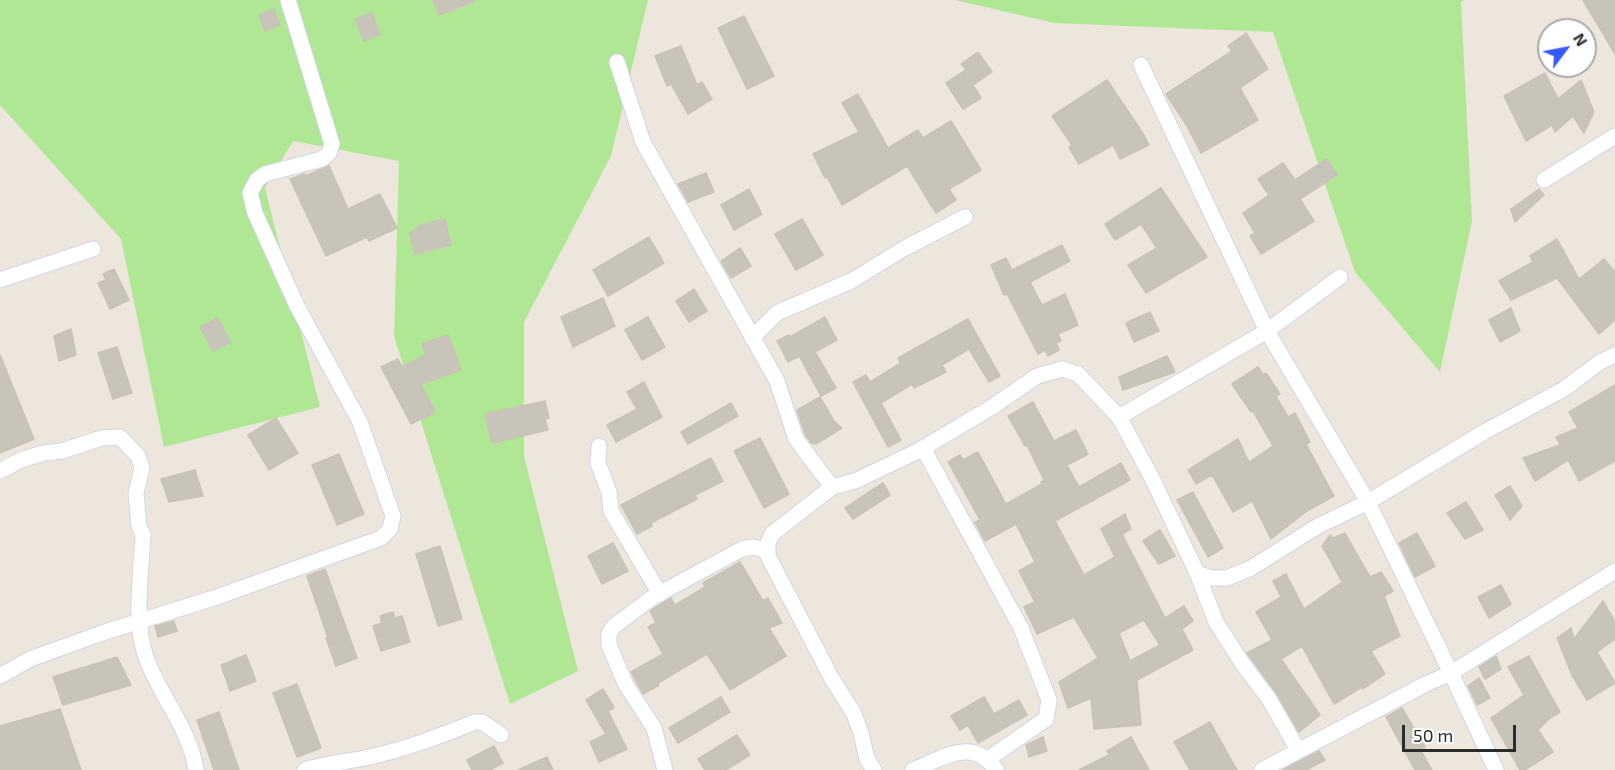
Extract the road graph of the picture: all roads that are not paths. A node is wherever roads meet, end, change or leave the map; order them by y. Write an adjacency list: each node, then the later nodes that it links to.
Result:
1 (288, 0): 23 (street)
2 (617, 62): 11 (street)
3 (1141, 65): 10 (street)
4 (1615, 136): 5 (street)
5 (1544, 180)
6 (965, 217): 11 (street)
7 (93, 249): 9 (street)
8 (1340, 277): 10 (street)
9 (0, 280)
10 (1267, 332): 13 (street); 18 (street)
11 (752, 338): 17 (street)
12 (1615, 354): 18 (street)
13 (1119, 417): 15 (street); 21 (street)
14 (599, 446): 22 (street)
15 (923, 448): 17 (street); 28 (street)
16 (0, 471): 23 (street)
17 (832, 487): 19 (street)
18 (1368, 502): 21 (street); 24 (street)
19 (768, 552): 22 (street); 32 (street)
20 (1615, 571): 24 (street)
21 (1197, 573): 27 (street)
22 (660, 594): 31 (street)
23 (140, 622): 25 (street); 29 (street)
24 (1451, 673): 27 (street); 35 (street)
25 (0, 676)
26 (501, 735): 30 (street)
27 (1298, 750): 34 (street)
28 (992, 764): 33 (street)
29 (196, 770)
30 (306, 770)
31 (665, 770)
32 (874, 770)
33 (913, 770)
34 (1262, 770)
35 (1496, 770)

